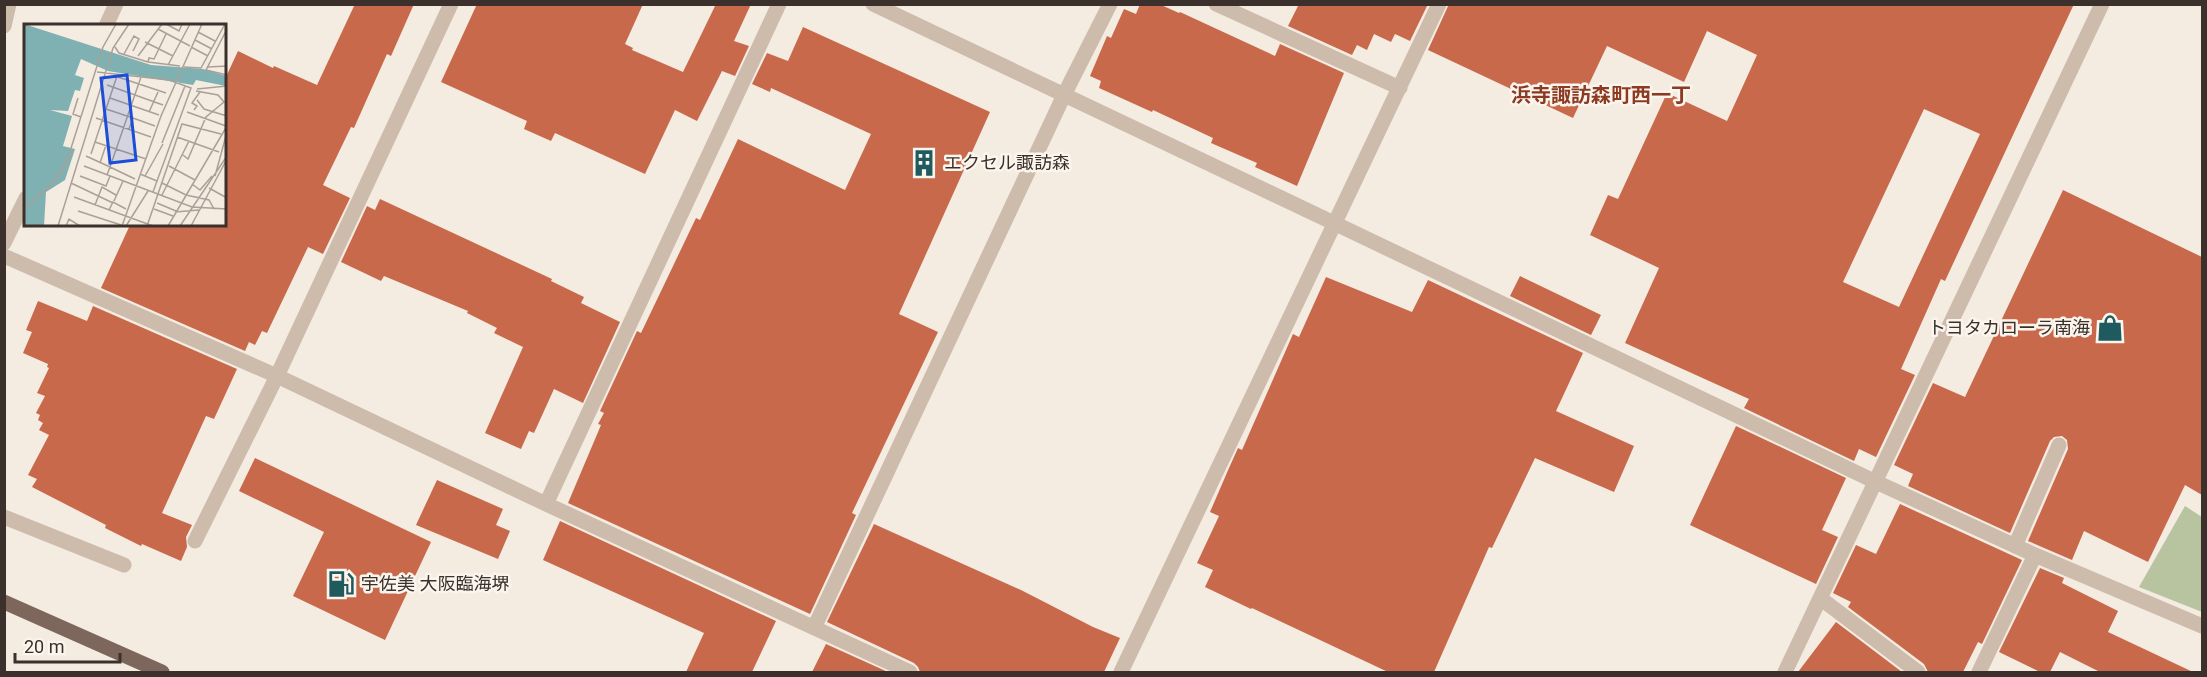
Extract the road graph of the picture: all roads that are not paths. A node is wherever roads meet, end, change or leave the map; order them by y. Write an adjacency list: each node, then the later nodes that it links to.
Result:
1 (9, 4): 11 (street)
2 (116, 4): 10 (street)
3 (451, 4): 18 (street)
4 (779, 4): 21 (street)
5 (873, 4): 13 (street)
6 (1110, 4): 13 (street)
7 (1216, 4): 12 (street)
8 (1439, 4): 12 (street)
9 (2102, 4): 20 (street)
10 (107, 24)
11 (4, 26)
12 (1400, 88): 15 (street)
13 (1064, 95): 15 (street); 30 (street)
14 (24, 202): 16 (street)
15 (1336, 224): 20 (street); 33 (street)
16 (4, 243)
17 (4, 256): 18 (street)
18 (277, 376): 21 (street); 23 (street)
19 (2059, 445): 24 (street)
20 (1876, 482): 24 (street); 27 (street)
21 (546, 504): 30 (street)
22 (4, 517): 26 (street)
23 (195, 542)
24 (2015, 546): 25 (street)
25 (2036, 555): 29 (street); 36 (street)
26 (124, 565)
27 (1820, 598): 34 (street); 35 (street)
28 (4, 602): 31 (main road)
29 (2202, 626)
30 (814, 628): 32 (street)
31 (162, 672)
32 (910, 672)
33 (1121, 672)
34 (1785, 672)
35 (1918, 672)
36 (1979, 672)

